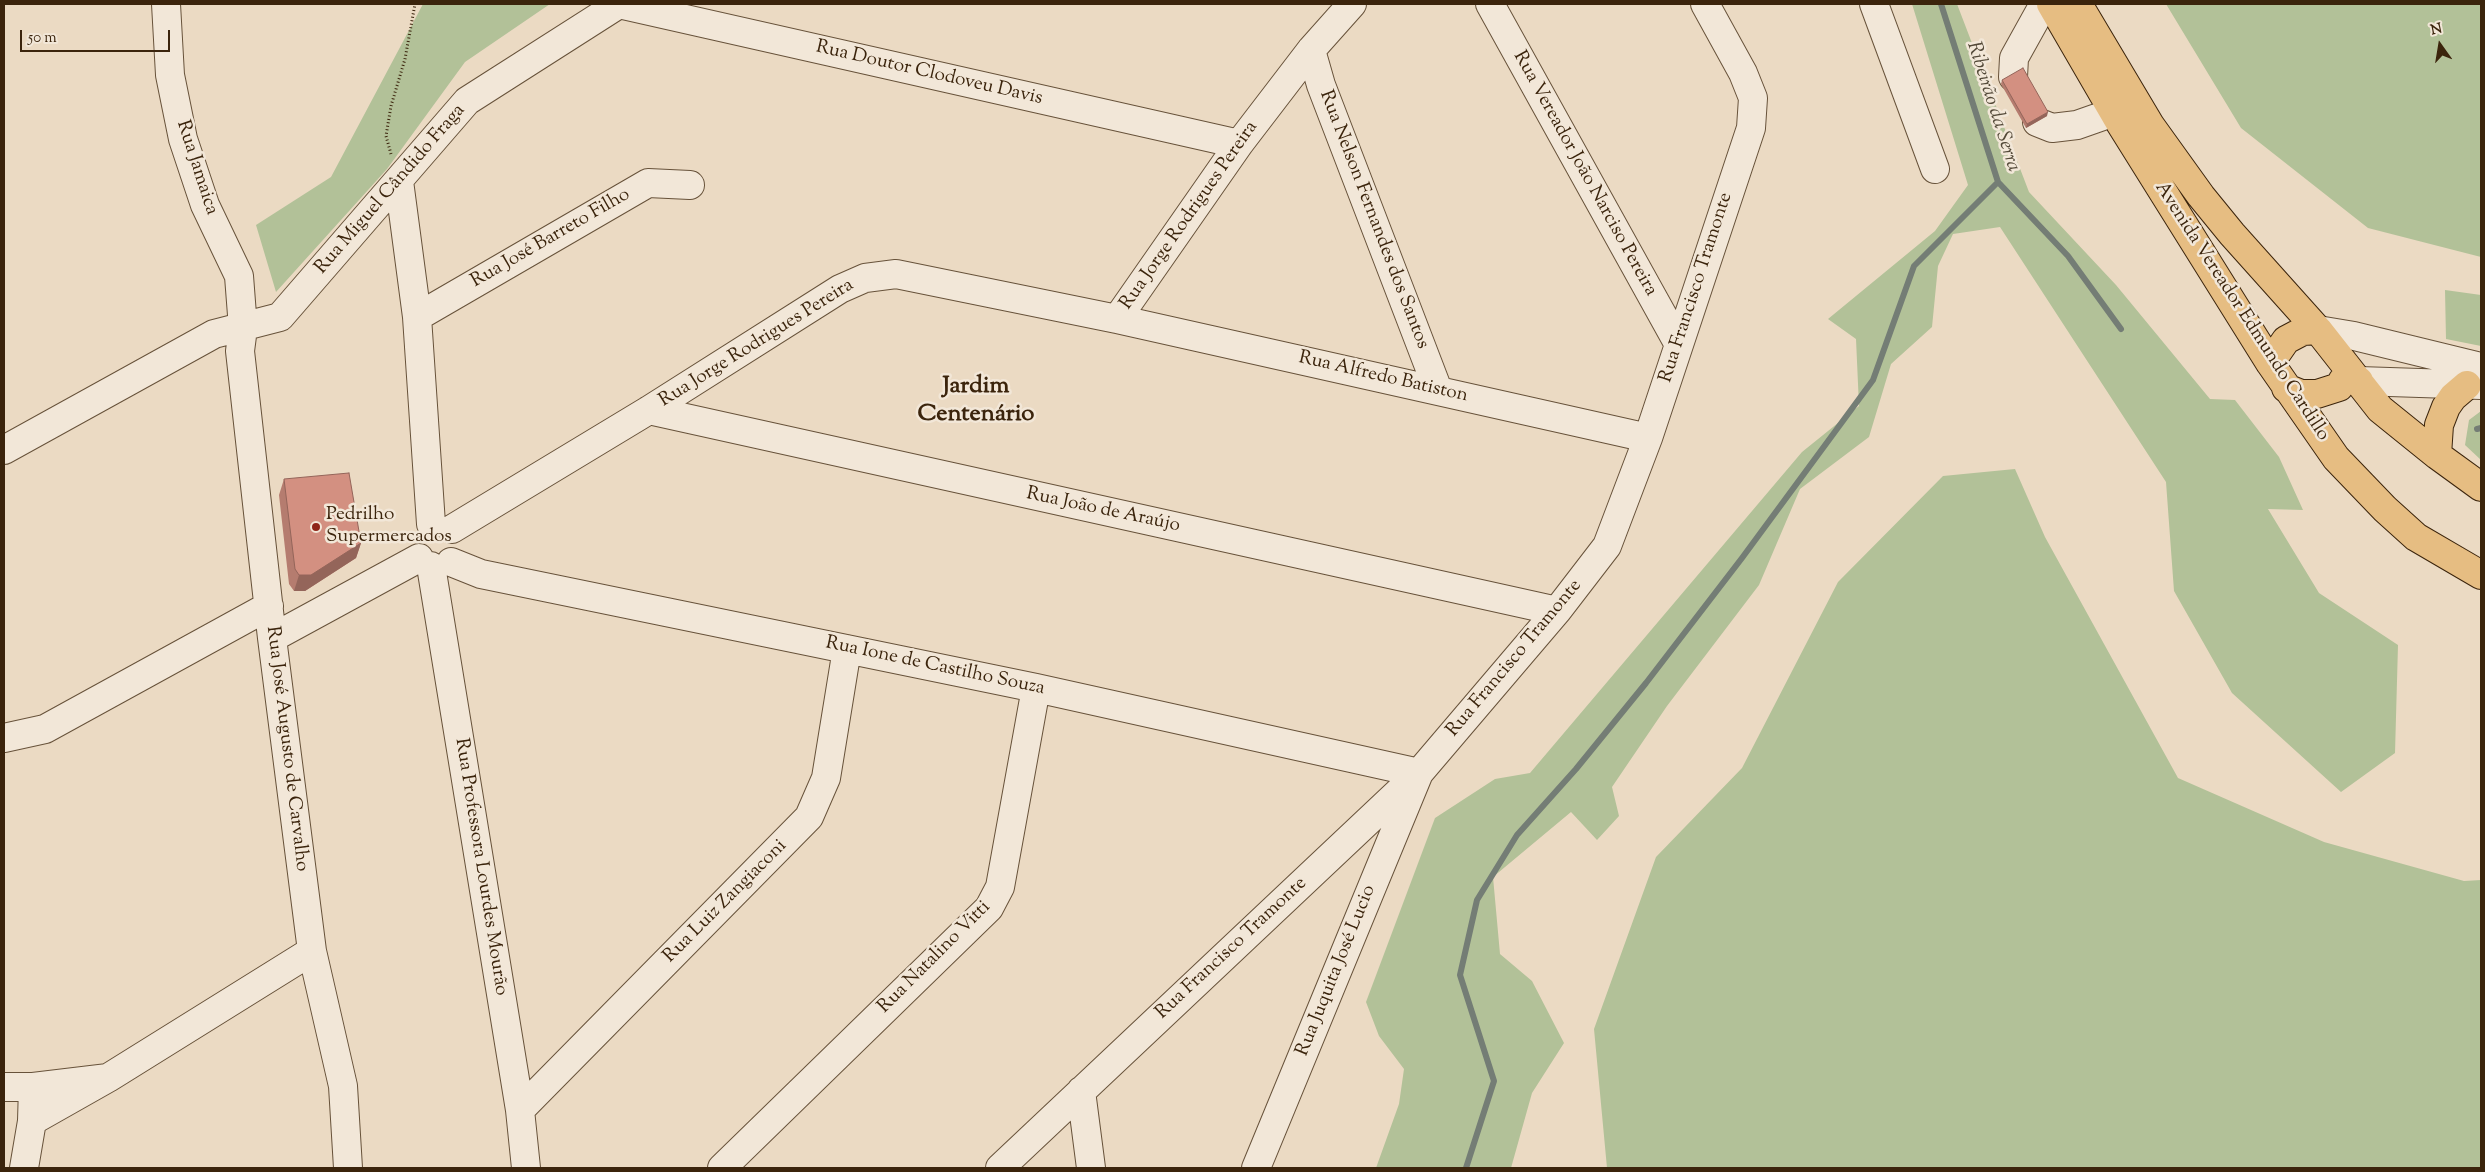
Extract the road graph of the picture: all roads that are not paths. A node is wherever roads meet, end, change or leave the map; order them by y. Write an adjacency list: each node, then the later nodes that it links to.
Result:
1 (166, 4): 20 (street, Rua Jamaica)
2 (619, 4): 14 (street, Rua Doutor Clodoveu Davis); 16 (street, Rua Miguel Cândido Fraga)
3 (1352, 4): 10 (street, Rua Jorge Rodrigues Pereira)
4 (1490, 4): 22 (street, Rua Vereador João Narciso Pereira)
5 (1705, 4): 22 (street, Rua Francisco Tramonte)
6 (1874, 4): 15 (street)
7 (2044, 4): 11 (street)
8 (2051, 4): 12 (main road, Avenida Vereador Edmundo Cardillo)
9 (2078, 4): 21 (main road, Avenida Vereador Edmundo Cardillo)
10 (1311, 50): 14 (street, Rua Jorge Rodrigues Pereira); 27 (street, Rua Nelson Fernandes dos Santos)
11 (2012, 77)
12 (2114, 112): 13 (street); 23 (main road, Avenida Vereador Edmundo Cardillo)
13 (2037, 122)
14 (1239, 144): 19 (street, Rua Jorge Rodrigues Pereira)
15 (1935, 169)
16 (399, 181): 18 (street); 20 (street, Rua Miguel Cândido Fraga)
17 (690, 186): 18 (street, Rua José Barreto Filho)
18 (418, 317): 33 (street)
19 (1117, 319): 27 (street, Rua Alfredo Batiston); 28 (street, Rua Jorge Rodrigues Pereira)
20 (243, 328): 30 (street, Rua Miguel Cândido Fraga); 36 (street, Rua José Augusto de Carvalho)
21 (2318, 330): 23 (main road); 24 (street); 25 (main road, Avenida Vereador Edmundo Cardillo)
22 (1678, 343): 29 (street, Rua Francisco Tramonte)
23 (2270, 364): 26 (main road, Avenida Vereador Edmundo Cardillo)
24 (2476, 379): 25 (street); 31 (main road)
25 (2359, 381): 26 (main road); 31 (main road, Avenida Vereador Edmundo Cardillo)
26 (2286, 388): 35 (main road, Avenida Vereador Edmundo Cardillo)
27 (1438, 390): 29 (street, Rua Alfredo Batiston)
28 (649, 410): 33 (street, Rua Jorge Rodrigues Pereira); 37 (street, Rua João de Araújo)
29 (1648, 438): 37 (street, Rua Francisco Tramonte)
30 (4, 450)
31 (2436, 455): 32 (main road, Avenida Vereador Edmundo Cardillo)
32 (2481, 487)
33 (441, 527): 34 (street); 34 (street)
34 (434, 562): 38 (street); 39 (street, Rua Ione de Castilho Souza); 48 (street, Rua Professora Lourdes Mourão)
35 (2481, 575)
36 (269, 606): 38 (street, Rua José Augusto de Carvalho); 41 (street)
37 (1557, 611): 42 (street, Rua Francisco Tramonte)
38 (272, 638): 43 (street, Rua José Augusto de Carvalho)
39 (847, 649): 40 (street, Rua Ione de Castilho Souza); 48 (street, Rua Luiz Zangiaconi)
40 (1036, 688): 42 (street, Rua Ione de Castilho Souza); 53 (street, Rua Natalino Vitti)
41 (4, 738)
42 (1419, 773): 47 (street, Rua Francisco Tramonte); 56 (street, Rua Juquita José Lucio)
43 (312, 951): 44 (street); 51 (street, Rua José Augusto de Carvalho)
44 (108, 1078): 46 (street); 49 (street)
45 (4, 1087): 46 (street)
46 (32, 1087): 49 (street)
47 (1081, 1091): 54 (street, Rua Francisco Tramonte); 55 (street)
48 (520, 1110): 52 (street, Rua Professora Lourdes Mourão)
49 (32, 1121): 50 (street)
50 (24, 1168)
51 (348, 1168)
52 (526, 1168)
53 (722, 1168)
54 (1000, 1168)
55 (1090, 1168)
56 (1256, 1168)

